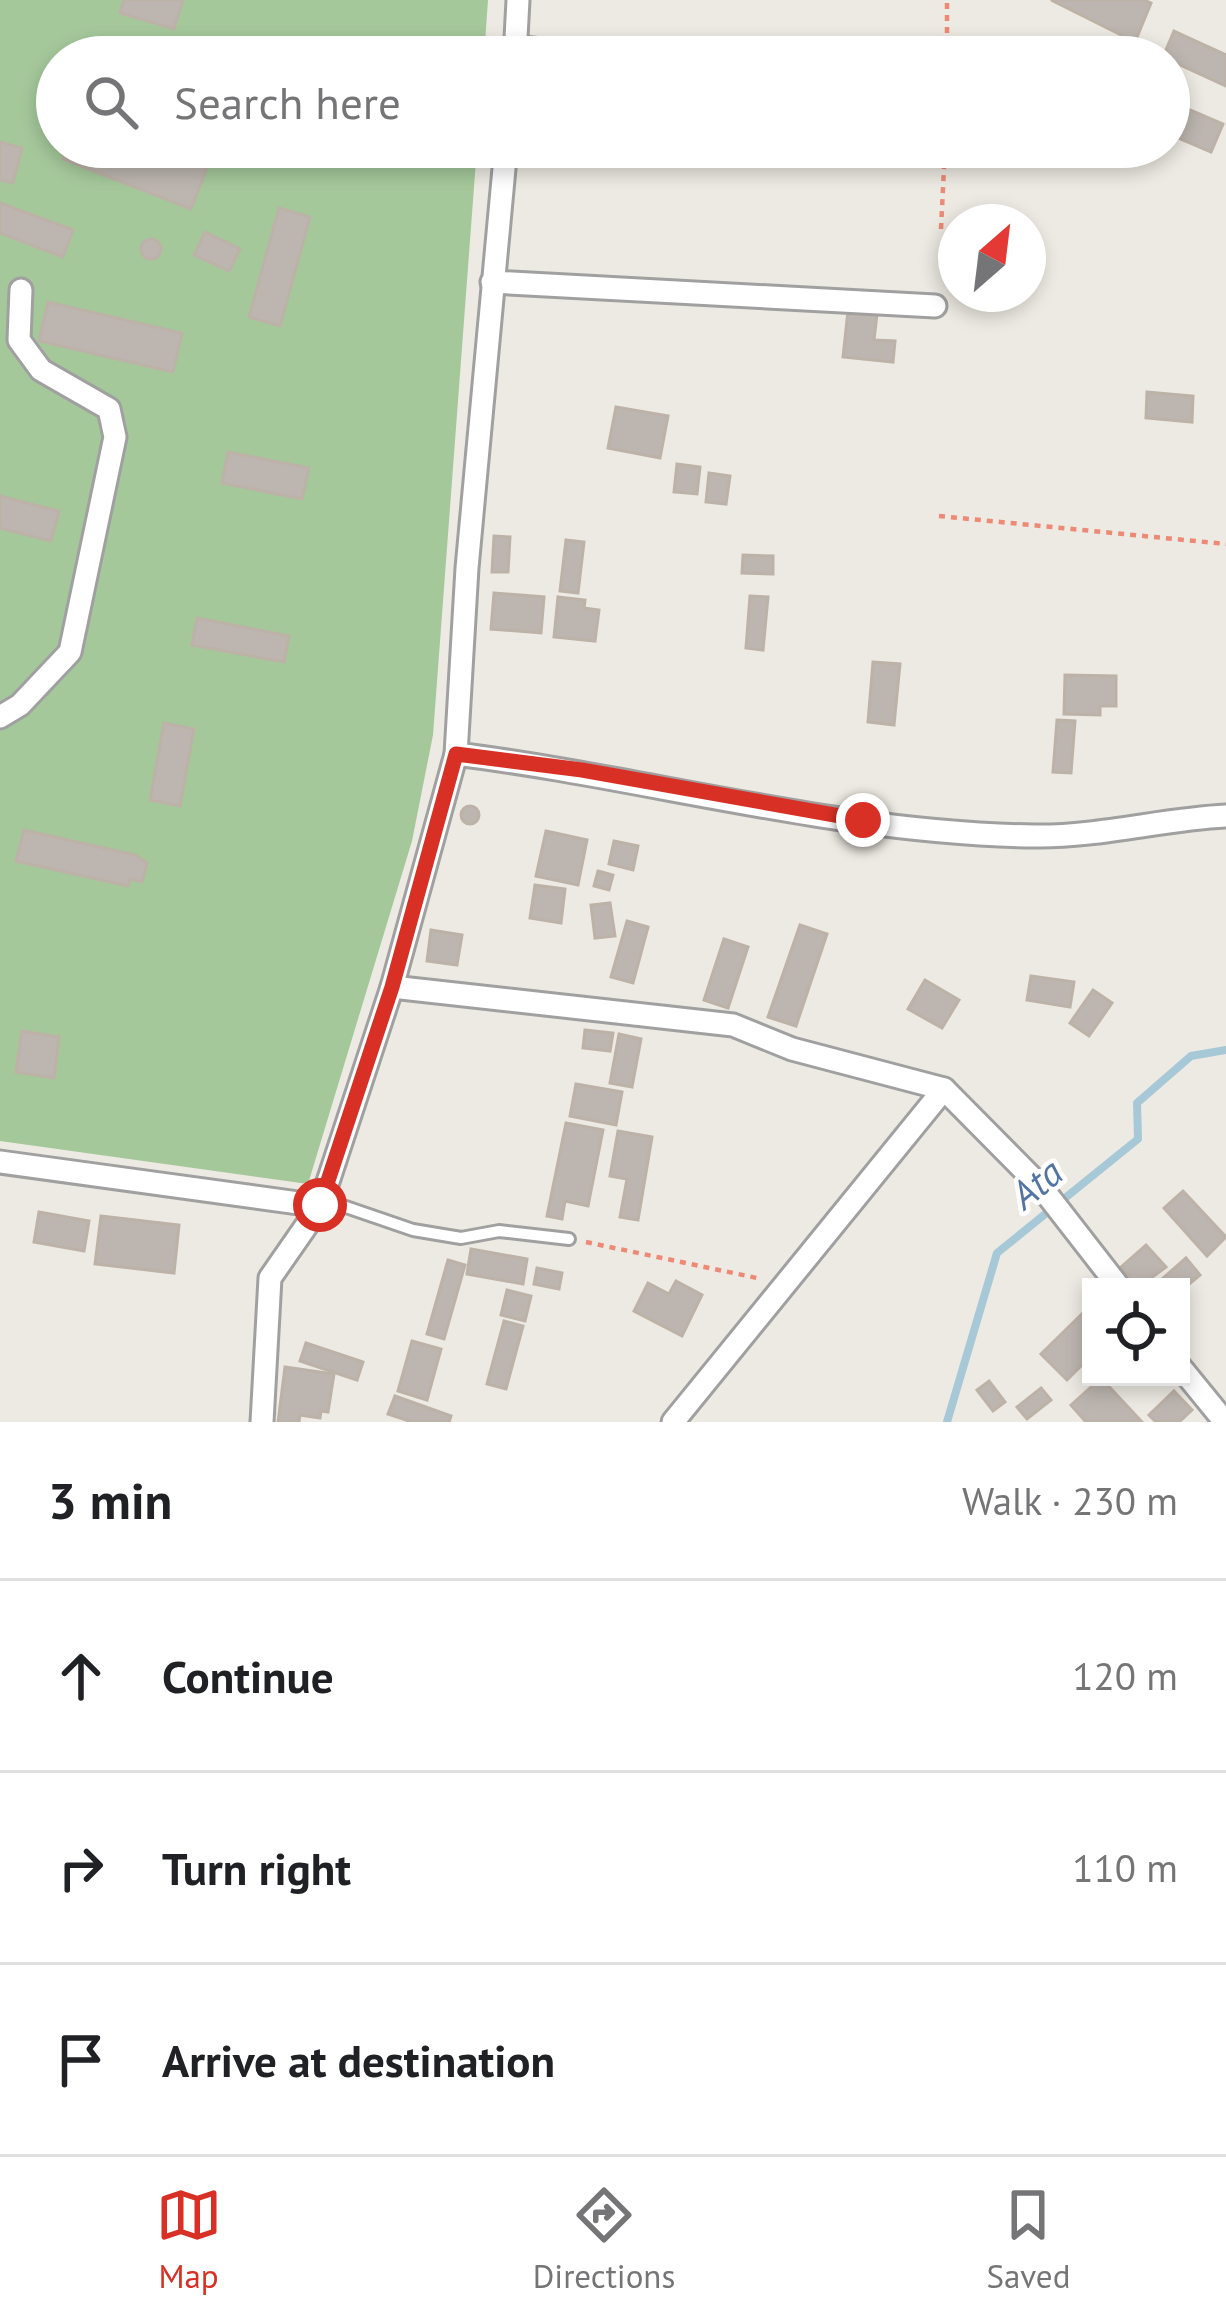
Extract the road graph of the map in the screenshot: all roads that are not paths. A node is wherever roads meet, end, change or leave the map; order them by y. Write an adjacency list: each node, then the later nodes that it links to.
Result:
1 (518, 0): 2 (street)
2 (517, 36)
3 (504, 168): 4 (street)
4 (492, 282): 6 (street); 8 (street)
5 (21, 290): 7 (street)
6 (935, 306)
7 (0, 717)
8 (456, 754): 9 (street); 10 (street)
9 (1226, 816)
10 (392, 987): 11 (street); 13 (street)
11 (944, 1089): 15 (street); 18 (street)
12 (0, 1162): 13 (street)
13 (320, 1205): 14 (lane); 17 (street)
14 (569, 1239)
15 (1112, 1278)
16 (1190, 1379): 19 (street)
17 (262, 1422)
18 (673, 1422)
19 (1225, 1422)

